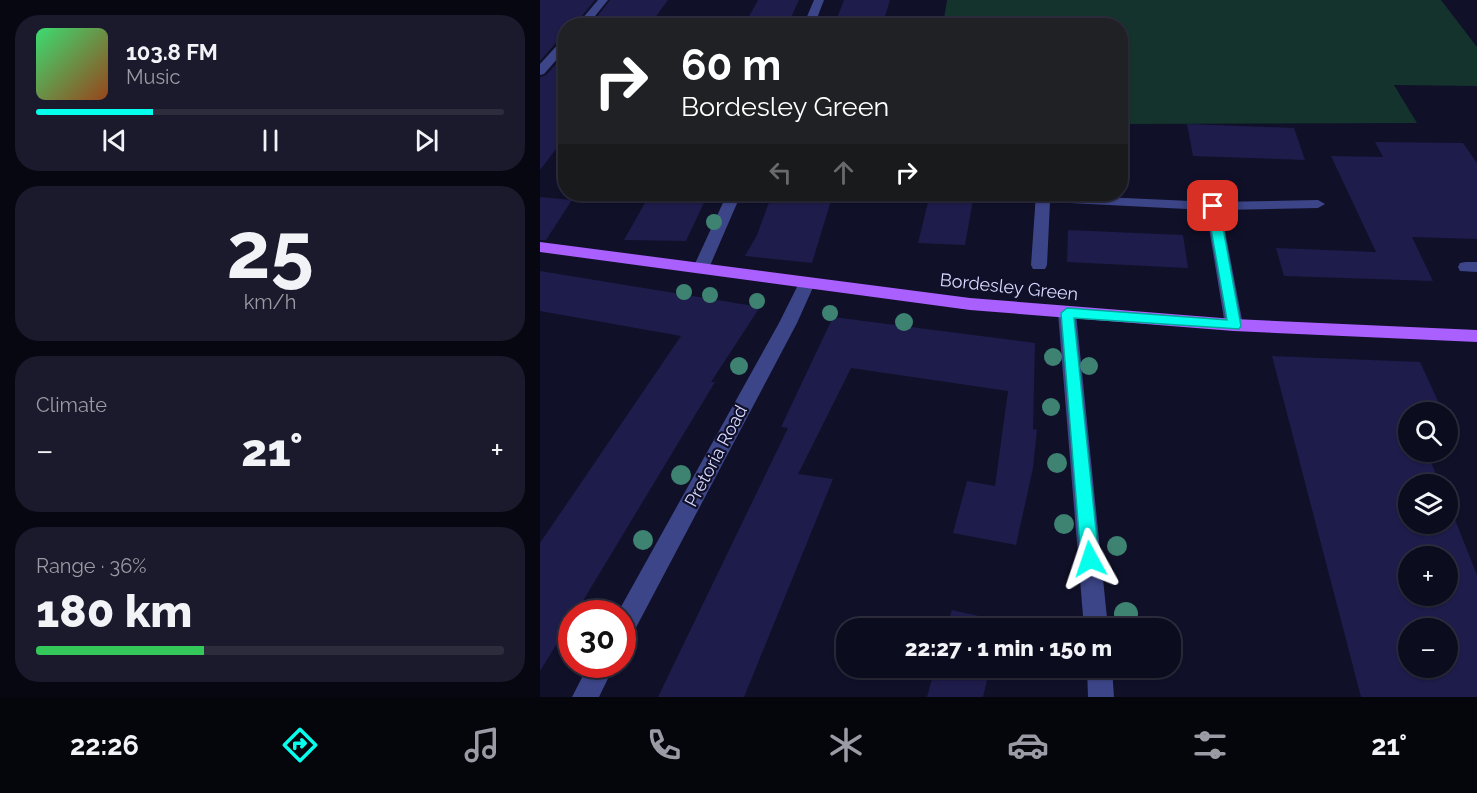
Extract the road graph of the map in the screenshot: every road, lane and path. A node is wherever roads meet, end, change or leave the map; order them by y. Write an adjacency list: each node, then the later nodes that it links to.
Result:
1 (603, 0): 3 (street)
2 (819, 0): 4 (street)
3 (587, 18)
4 (811, 18)
5 (558, 51): 6 (street)
6 (540, 71)
7 (1128, 200): 11 (street)
8 (731, 201): 14 (street)
9 (1043, 201): 13 (street)
10 (1318, 204): 11 (street)
11 (1213, 206): 17 (street)
12 (540, 247): 14 (main road, Bordesley Green)
13 (1039, 265)
14 (701, 268): 15 (main road, Bordesley Green)
15 (807, 283): 16 (main road, Bordesley Green); 19 (street, Pretoria Road)
16 (1067, 313): 17 (main road, Bordesley Green); 20 (street)
17 (1234, 326): 18 (main road, Bordesley Green)
18 (1477, 336)
19 (636, 602)
20 (1095, 618)
21 (595, 678): 23 (street)
22 (1100, 678): 24 (street)
23 (585, 697)
24 (1101, 697)

